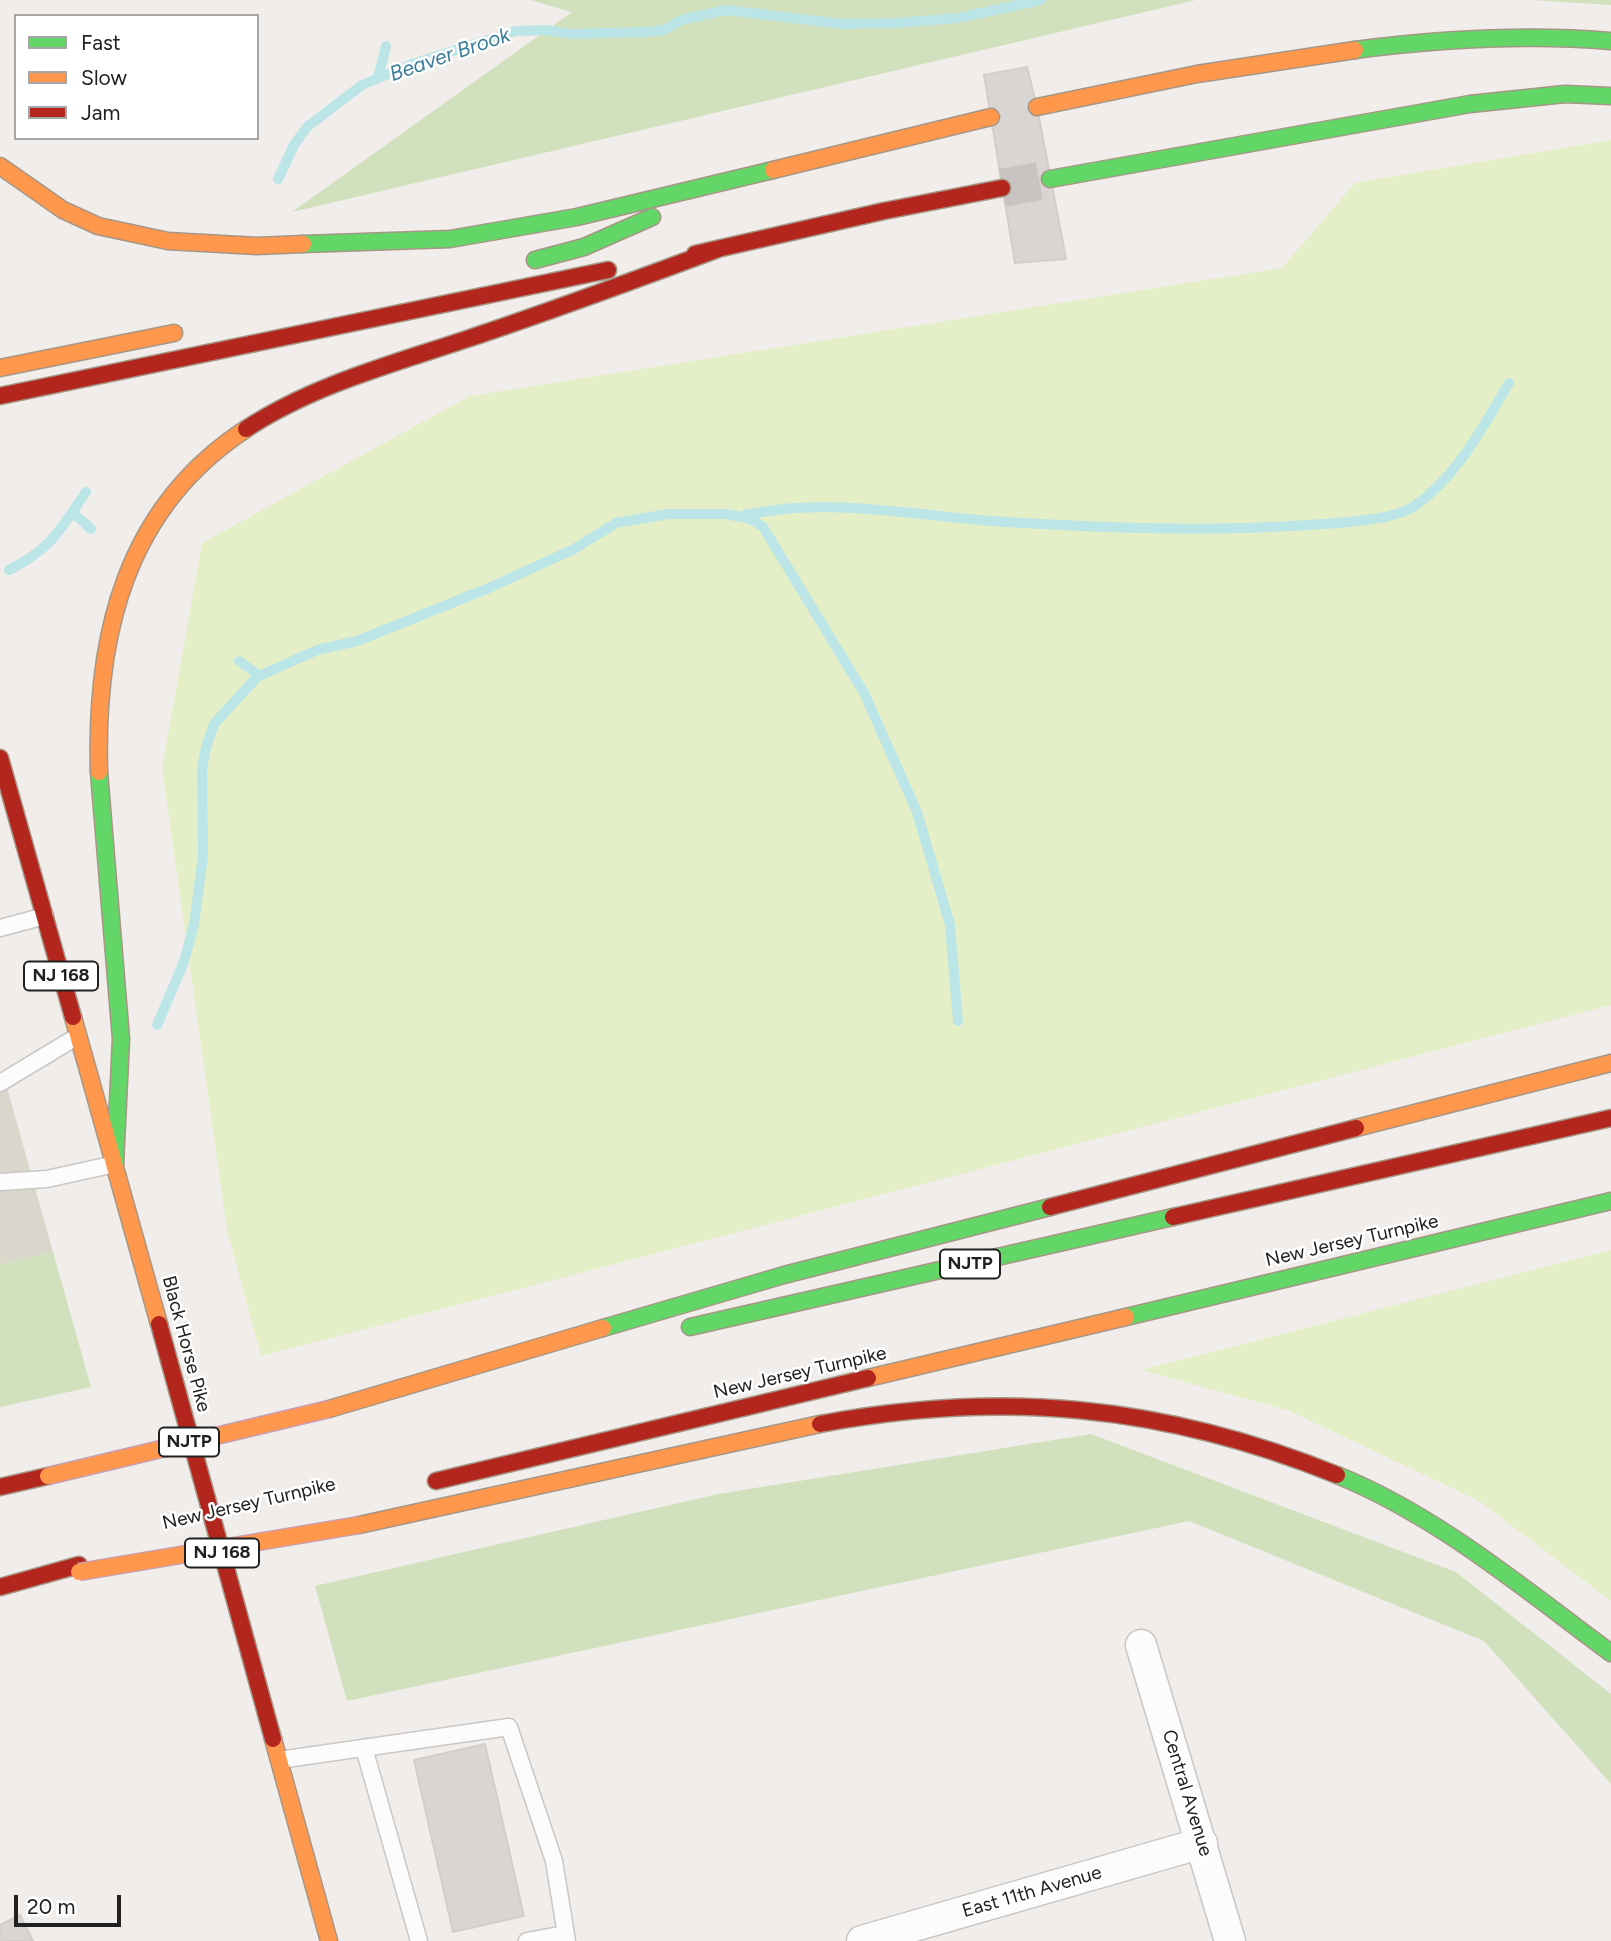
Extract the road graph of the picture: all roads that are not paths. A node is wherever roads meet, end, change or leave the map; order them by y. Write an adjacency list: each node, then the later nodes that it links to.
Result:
1 (1611, 41): 3 (main road)
2 (1611, 96): 7 (main road)
3 (1037, 107)
4 (991, 117): 6 (main road)
5 (0, 166): 6 (main road)
6 (743, 175): 10 (main road)
7 (1050, 179)
8 (1002, 188): 9 (main road)
9 (718, 249): 13 (main road); 22 (main road)
10 (525, 262)
11 (191, 330): 12 (main road)
12 (1, 368)
13 (5, 395)
14 (0, 758): 15 (main road, Black Horse Pike / NJ 168)
15 (3, 778): 16 (main road, Black Horse Pike / NJ 168)
16 (45, 916): 17 (lane); 18 (main road, Black Horse Pike / NJ 168)
17 (0, 928)
18 (78, 1036): 20 (lane); 22 (main road, Black Horse Pike / NJ 168)
19 (1611, 1063): 27 (main road)
20 (0, 1083)
21 (1611, 1118): 25 (main road, NJTP)
22 (115, 1164): 23 (lane); 36 (main road, Black Horse Pike / NJ 168)
23 (0, 1182)
24 (1611, 1201): 28 (main road, New Jersey Turnpike)
25 (670, 1331)
26 (575, 1353): 27 (main road, NJTP)
27 (329, 1409): 29 (main road, NJTP, bridge)
28 (420, 1485)
29 (0, 1487)
30 (235, 1528): 31 (main road, New Jersey Turnpike)
31 (79, 1569): 32 (main road, New Jersey Turnpike); 34 (main road, bridge)
32 (6, 1586)
33 (1142, 1645): 37 (street, Central Avenue)
34 (1611, 1653)
35 (364, 1748): 36 (lane); 38 (lane); 40 (lane)
36 (279, 1760): 39 (main road, Black Horse Pike / NJ 168)
37 (1202, 1843): 42 (street, East 11th Avenue); 43 (street, Central Avenue)
38 (566, 1937): 41 (lane)
39 (329, 1941)
40 (419, 1941)
41 (527, 1941)
42 (862, 1941)
43 (1230, 1941)

